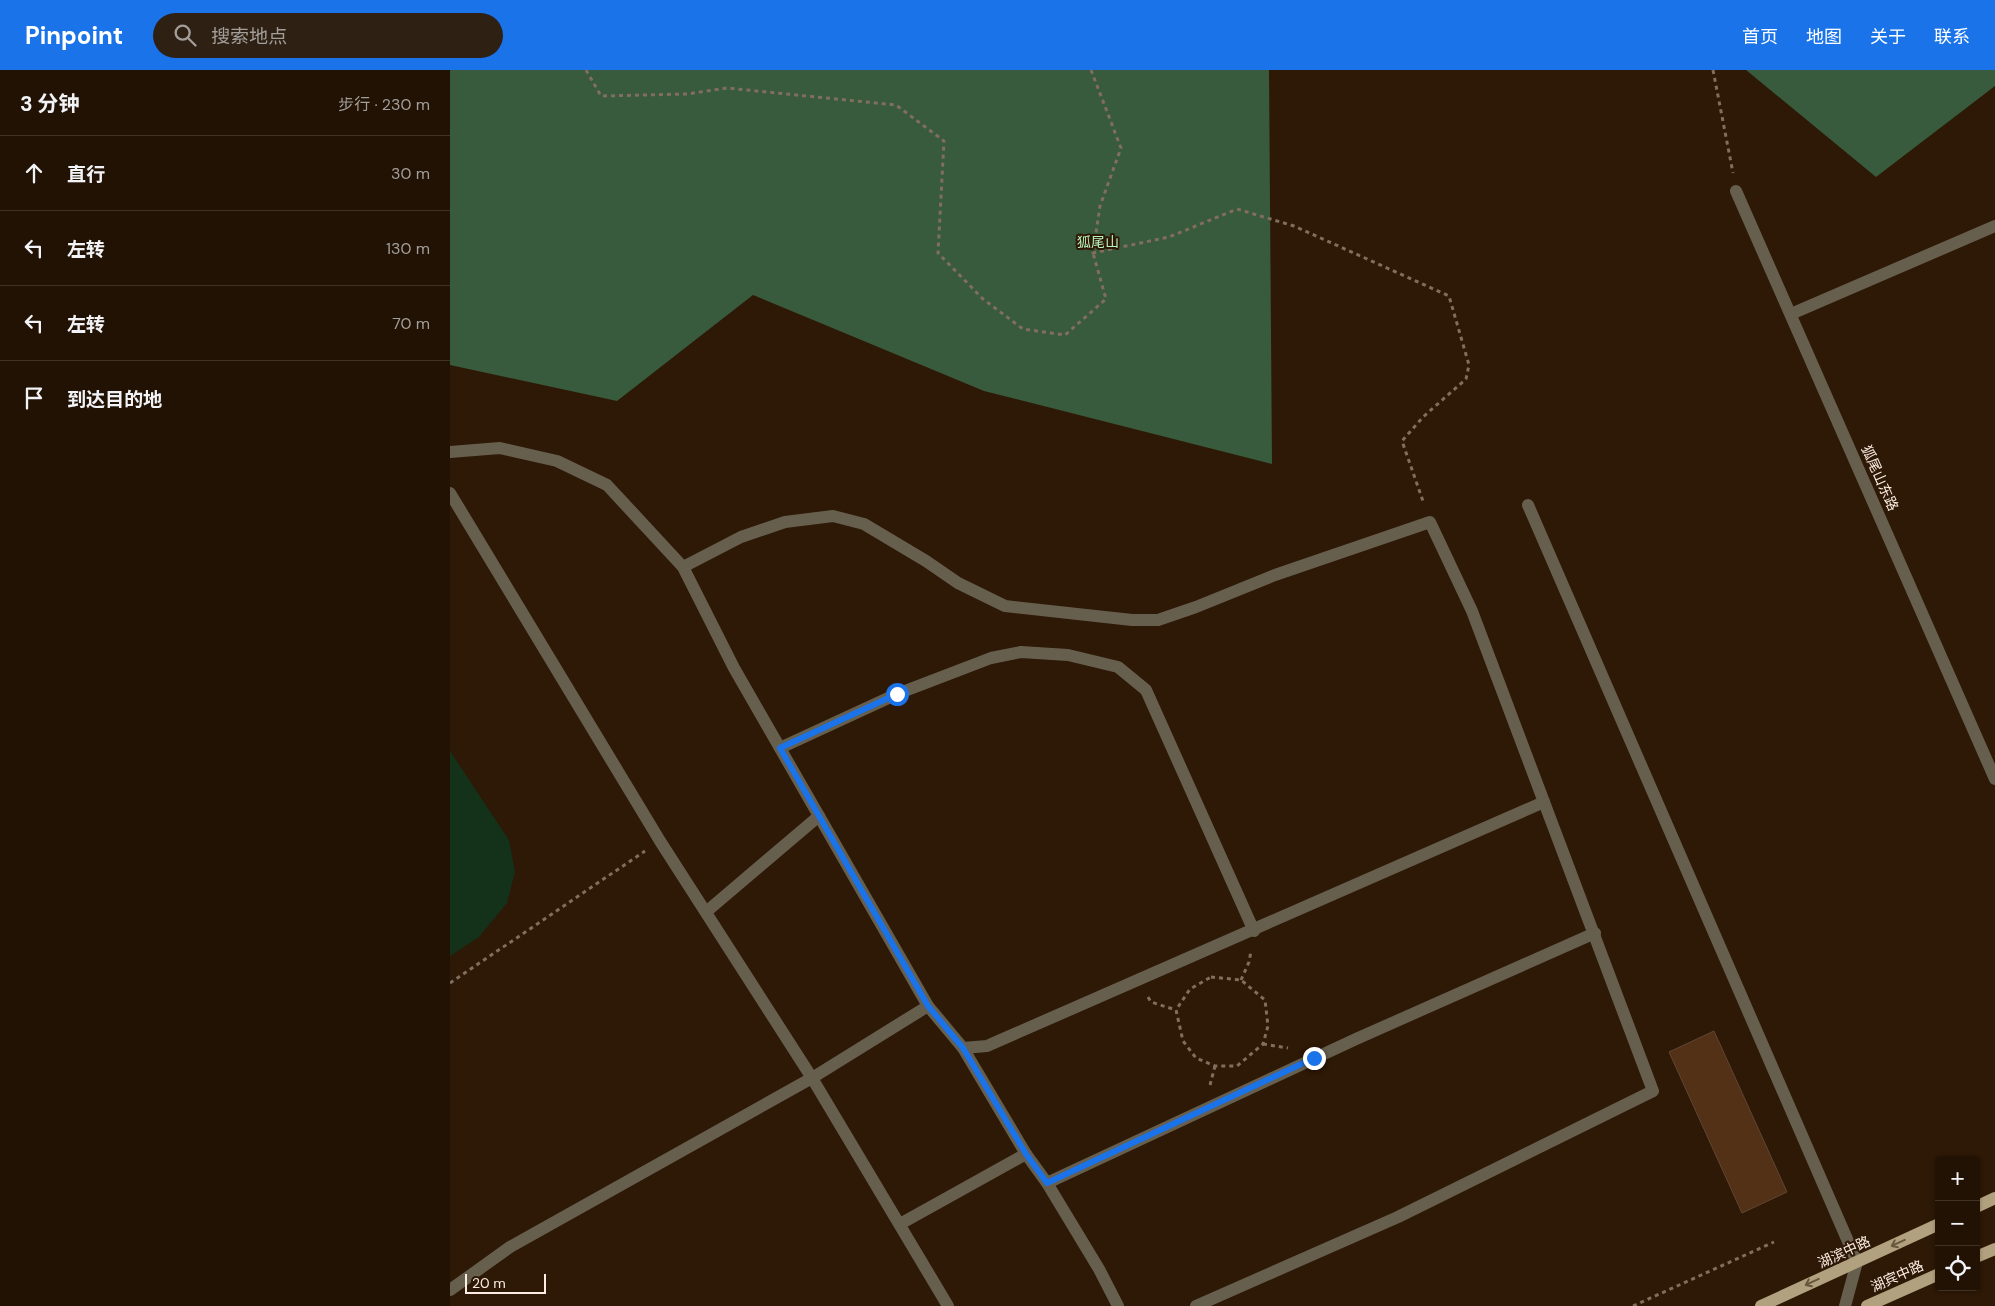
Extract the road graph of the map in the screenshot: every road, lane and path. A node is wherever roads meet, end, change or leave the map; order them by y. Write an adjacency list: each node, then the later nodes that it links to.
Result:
1 (586, 70): 6 (path)
2 (1091, 70): 6 (path)
3 (1713, 70): 4 (path)
4 (1736, 191): 7 (street, 狐尾山东路)
5 (1995, 226): 7 (street)
6 (1092, 253): 11 (path)
7 (1791, 314): 14 (street, 狐尾山东路)
8 (450, 452): 12 (street)
9 (450, 492): 17 (street)
10 (1528, 505): 37 (street)
11 (1430, 522): 12 (street); 15 (street)
12 (682, 567): 13 (street)
13 (780, 748): 16 (street); 19 (street)
14 (1995, 779)
15 (1544, 802): 19 (street); 20 (street)
16 (819, 816): 18 (street); 24 (street)
17 (660, 841): 18 (street); 23 (path)
18 (706, 912): 27 (street)
19 (1254, 931): 21 (path); 22 (street)
20 (1595, 933): 29 (street); 42 (street)
21 (1240, 980): 25 (path); 25 (path)
22 (1138, 981): 25 (path); 26 (street)
23 (450, 983)
24 (928, 1006): 26 (street); 27 (street)
25 (1176, 1010)
26 (963, 1048): 28 (street)
27 (812, 1078): 32 (street); 39 (street)
28 (1026, 1154): 29 (street); 32 (street)
29 (1047, 1183): 41 (street)
30 (1995, 1198): 31 (main road)
31 (1980, 1205)
32 (900, 1224): 40 (street)
33 (1935, 1226): 37 (main road, 湖滨中路, one-way to 37)
34 (1774, 1242): 43 (path)
35 (1995, 1249): 36 (main road)
36 (1980, 1255)
37 (1857, 1262): 44 (main road, 湖滨中路, one-way to 44); 45 (street)
38 (1935, 1276): 46 (main road, 湖宾中路)
39 (450, 1290)
40 (948, 1306)
41 (1118, 1306)
42 (1196, 1306)
43 (1633, 1306)
44 (1761, 1306)
45 (1845, 1306)
46 (1867, 1306)

